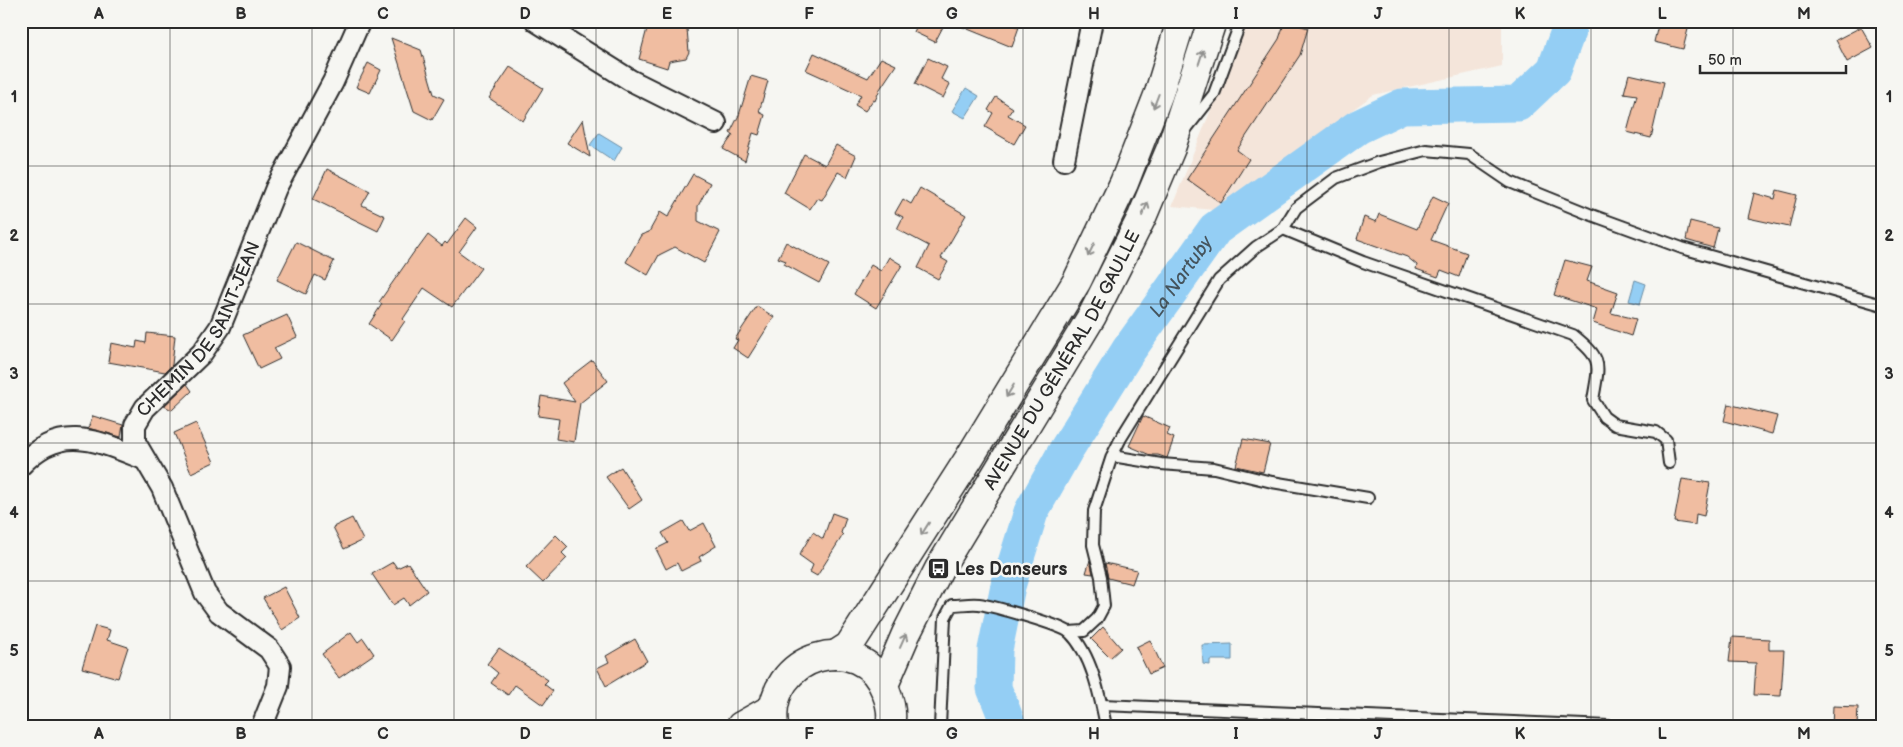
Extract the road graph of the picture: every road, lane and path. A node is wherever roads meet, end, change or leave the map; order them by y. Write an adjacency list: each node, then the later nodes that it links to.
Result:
1 (360, 21): 13 (street, CHEMIN DE SAINT-JEAN)
2 (536, 21): 7 (street)
3 (1092, 21): 9 (street)
4 (1181, 21): 18 (main road, AVENUE DU GÉNÉRAL DE GAULLE, one-way to 18)
5 (1212, 21): 8 (main road, AVENUE DU GÉNÉRAL DE GAULLE, one-way to 5)
6 (1242, 21): 8 (lane)
7 (716, 123)
8 (1171, 148): 19 (main road, AVENUE DU GÉNÉRAL DE GAULLE, one-way to 8)
9 (1064, 160)
10 (1283, 229): 11 (lane); 12 (lane); 14 (lane)
11 (1882, 306)
12 (1112, 456): 16 (lane); 17 (lane)
13 (144, 459): 15 (street); 22 (street, CHEMIN DE SAINT-JEAN)
14 (1669, 463)
15 (21, 465)
16 (1368, 498)
17 (1069, 632): 20 (lane); 25 (lane)
18 (835, 655): 19 (main road); 21 (main road)
19 (884, 685): 24 (main road)
20 (1102, 704): 26 (lane); 27 (lane)
21 (774, 717): 23 (main road)
22 (262, 726)
23 (741, 726)
24 (890, 726)
25 (940, 726)
26 (1106, 726)
27 (1609, 726)

